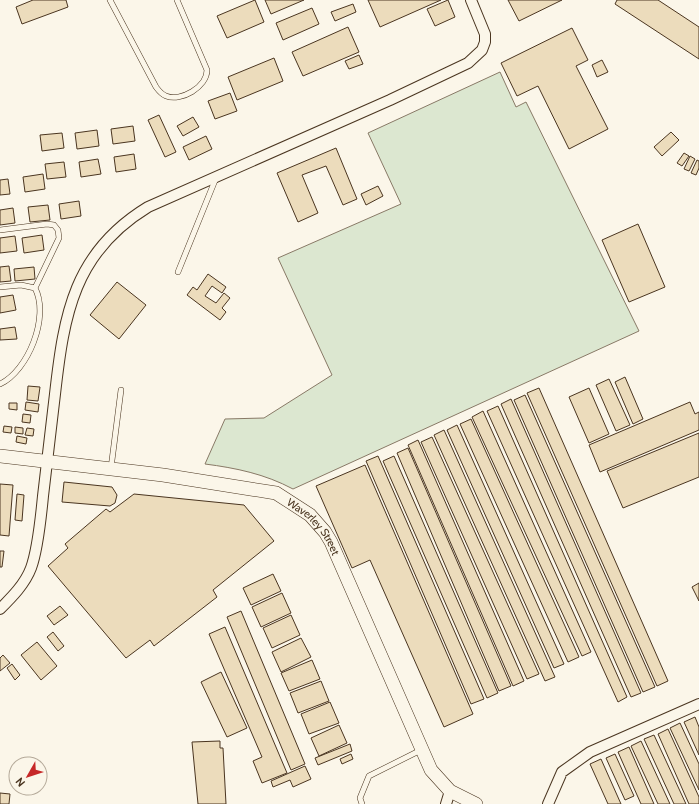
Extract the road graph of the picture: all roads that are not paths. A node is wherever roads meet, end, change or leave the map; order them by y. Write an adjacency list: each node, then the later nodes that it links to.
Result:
1 (110, 0): 2 (lane)
2 (177, 0)
3 (471, 0): 4 (street)
4 (216, 177): 6 (lane); 12 (street)
5 (0, 230): 8 (lane)
6 (178, 272)
7 (0, 287): 8 (lane)
8 (35, 288): 9 (lane)
9 (0, 384)
10 (121, 390): 13 (lane)
11 (0, 456): 12 (street, Waverley Street)
12 (47, 462): 13 (street, Waverley Street); 14 (street)
13 (110, 469): 16 (street, Waverley Street)
14 (0, 608)
15 (699, 704): 21 (street)
16 (422, 749): 17 (street, Waverley Street); 18 (lane)
17 (450, 791): 19 (street); 20 (street, Waverley Street)
18 (362, 804)
19 (446, 804)
20 (476, 804)
21 (548, 804)

